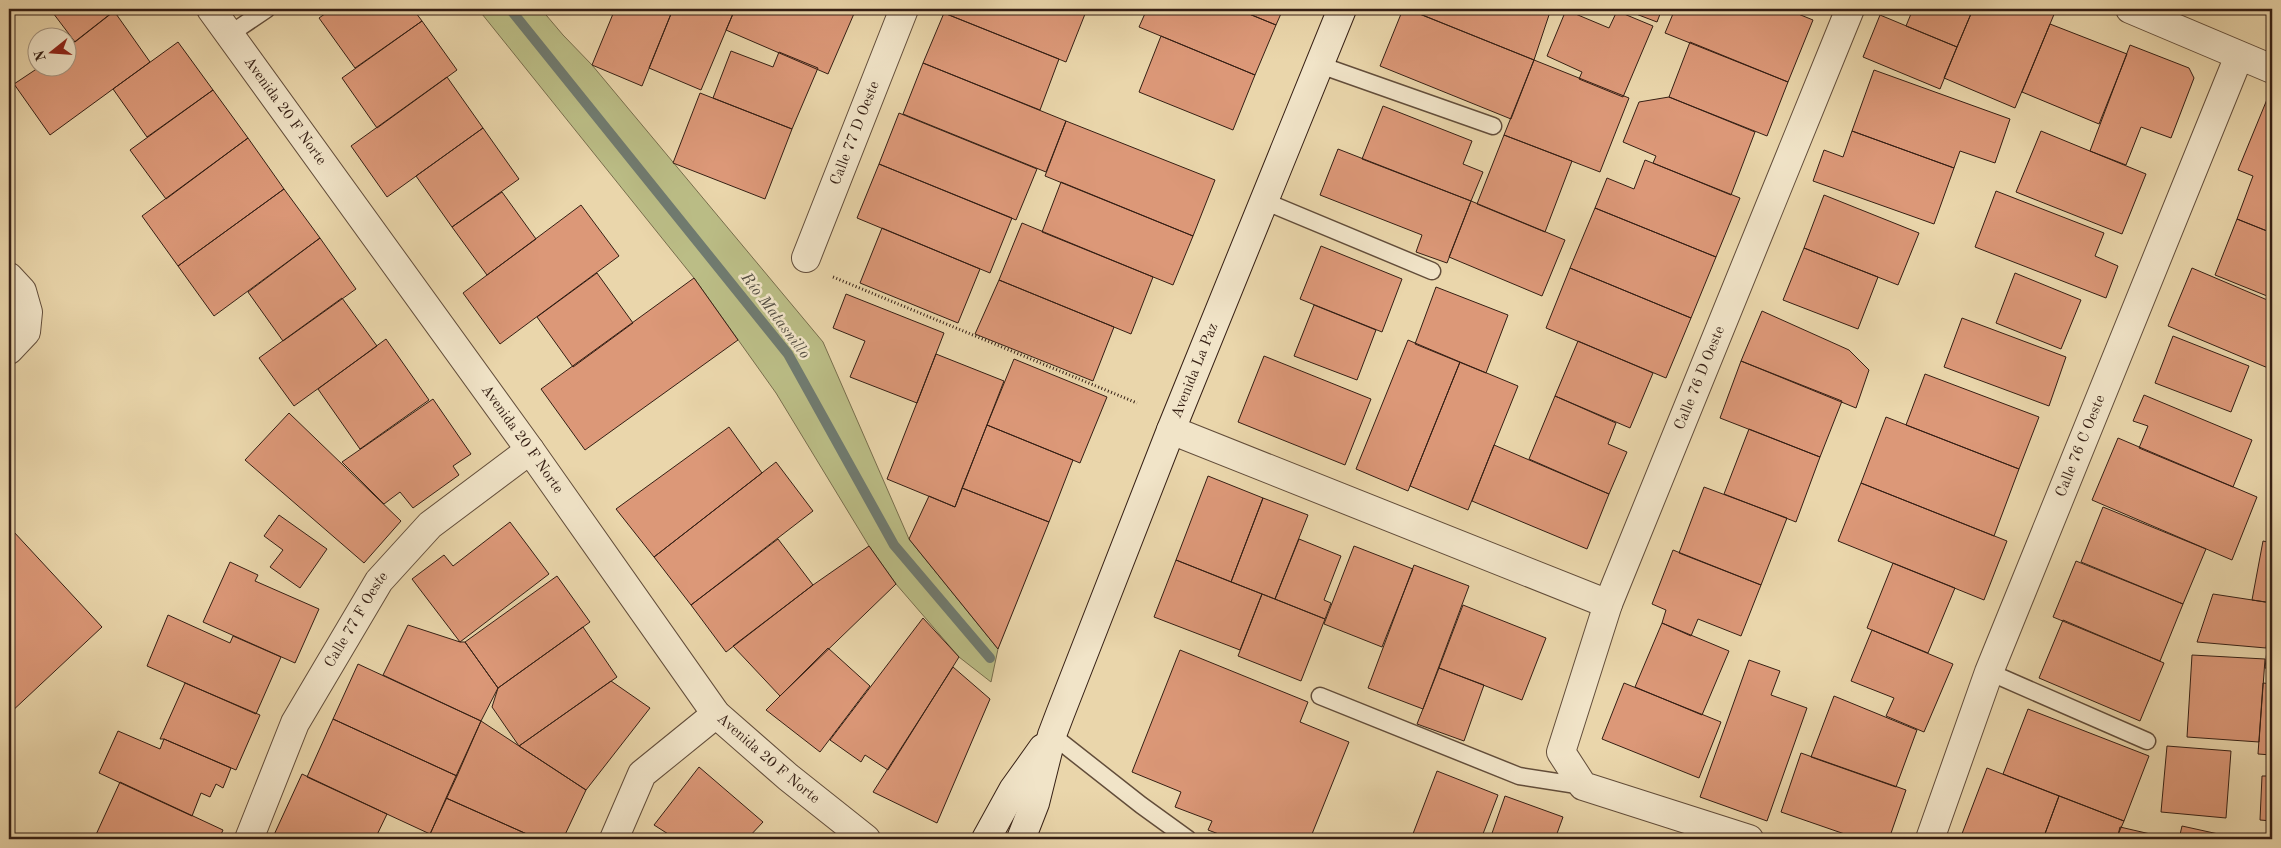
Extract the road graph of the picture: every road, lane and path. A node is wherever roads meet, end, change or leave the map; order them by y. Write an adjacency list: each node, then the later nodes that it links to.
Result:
1 (211, 9): 7 (street, Avenida 20 F Norte)
2 (267, 9): 7 (lane)
3 (904, 9): 13 (street, Calle 77 D Oeste)
4 (1342, 9): 9 (street, Avenida La Paz)
5 (1850, 9): 21 (street, Calle 76 D Oeste)
6 (2130, 9): 8 (street)
7 (230, 34): 20 (street, Avenida 20 F Norte)
8 (2239, 56): 10 (street); 22 (street, Calle 76 C Oeste)
9 (1320, 65): 11 (lane); 12 (street, Avenida La Paz)
10 (2272, 69)
11 (1493, 126)
12 (1264, 201): 14 (lane); 19 (street, Avenida La Paz)
13 (806, 258)
14 (1432, 271)
15 (9, 277): 17 (street)
16 (833, 277): 18 (path)
17 (9, 350)
18 (1137, 403)
19 (1171, 430): 21 (street); 25 (street, Avenida La Paz)
20 (530, 450): 24 (street, Avenida 20 F Norte); 28 (street, Calle 77 F Oeste)
21 (1608, 604): 27 (street, Calle 76 D Oeste)
22 (1989, 672): 26 (lane); 35 (street, Calle 76 C Oeste)
23 (1320, 696): 27 (lane)
24 (716, 714): 29 (street); 30 (street, Avenida 20 F Norte)
25 (1052, 735): 31 (street, Avenida La Paz); 32 (street, Avenida La Paz); 33 (lane)
26 (2147, 741)
27 (1583, 786): 34 (street)
28 (249, 839)
29 (614, 839)
30 (866, 839)
31 (986, 839)
32 (1021, 839)
33 (1188, 839)
34 (1749, 839)
35 (1930, 839)

